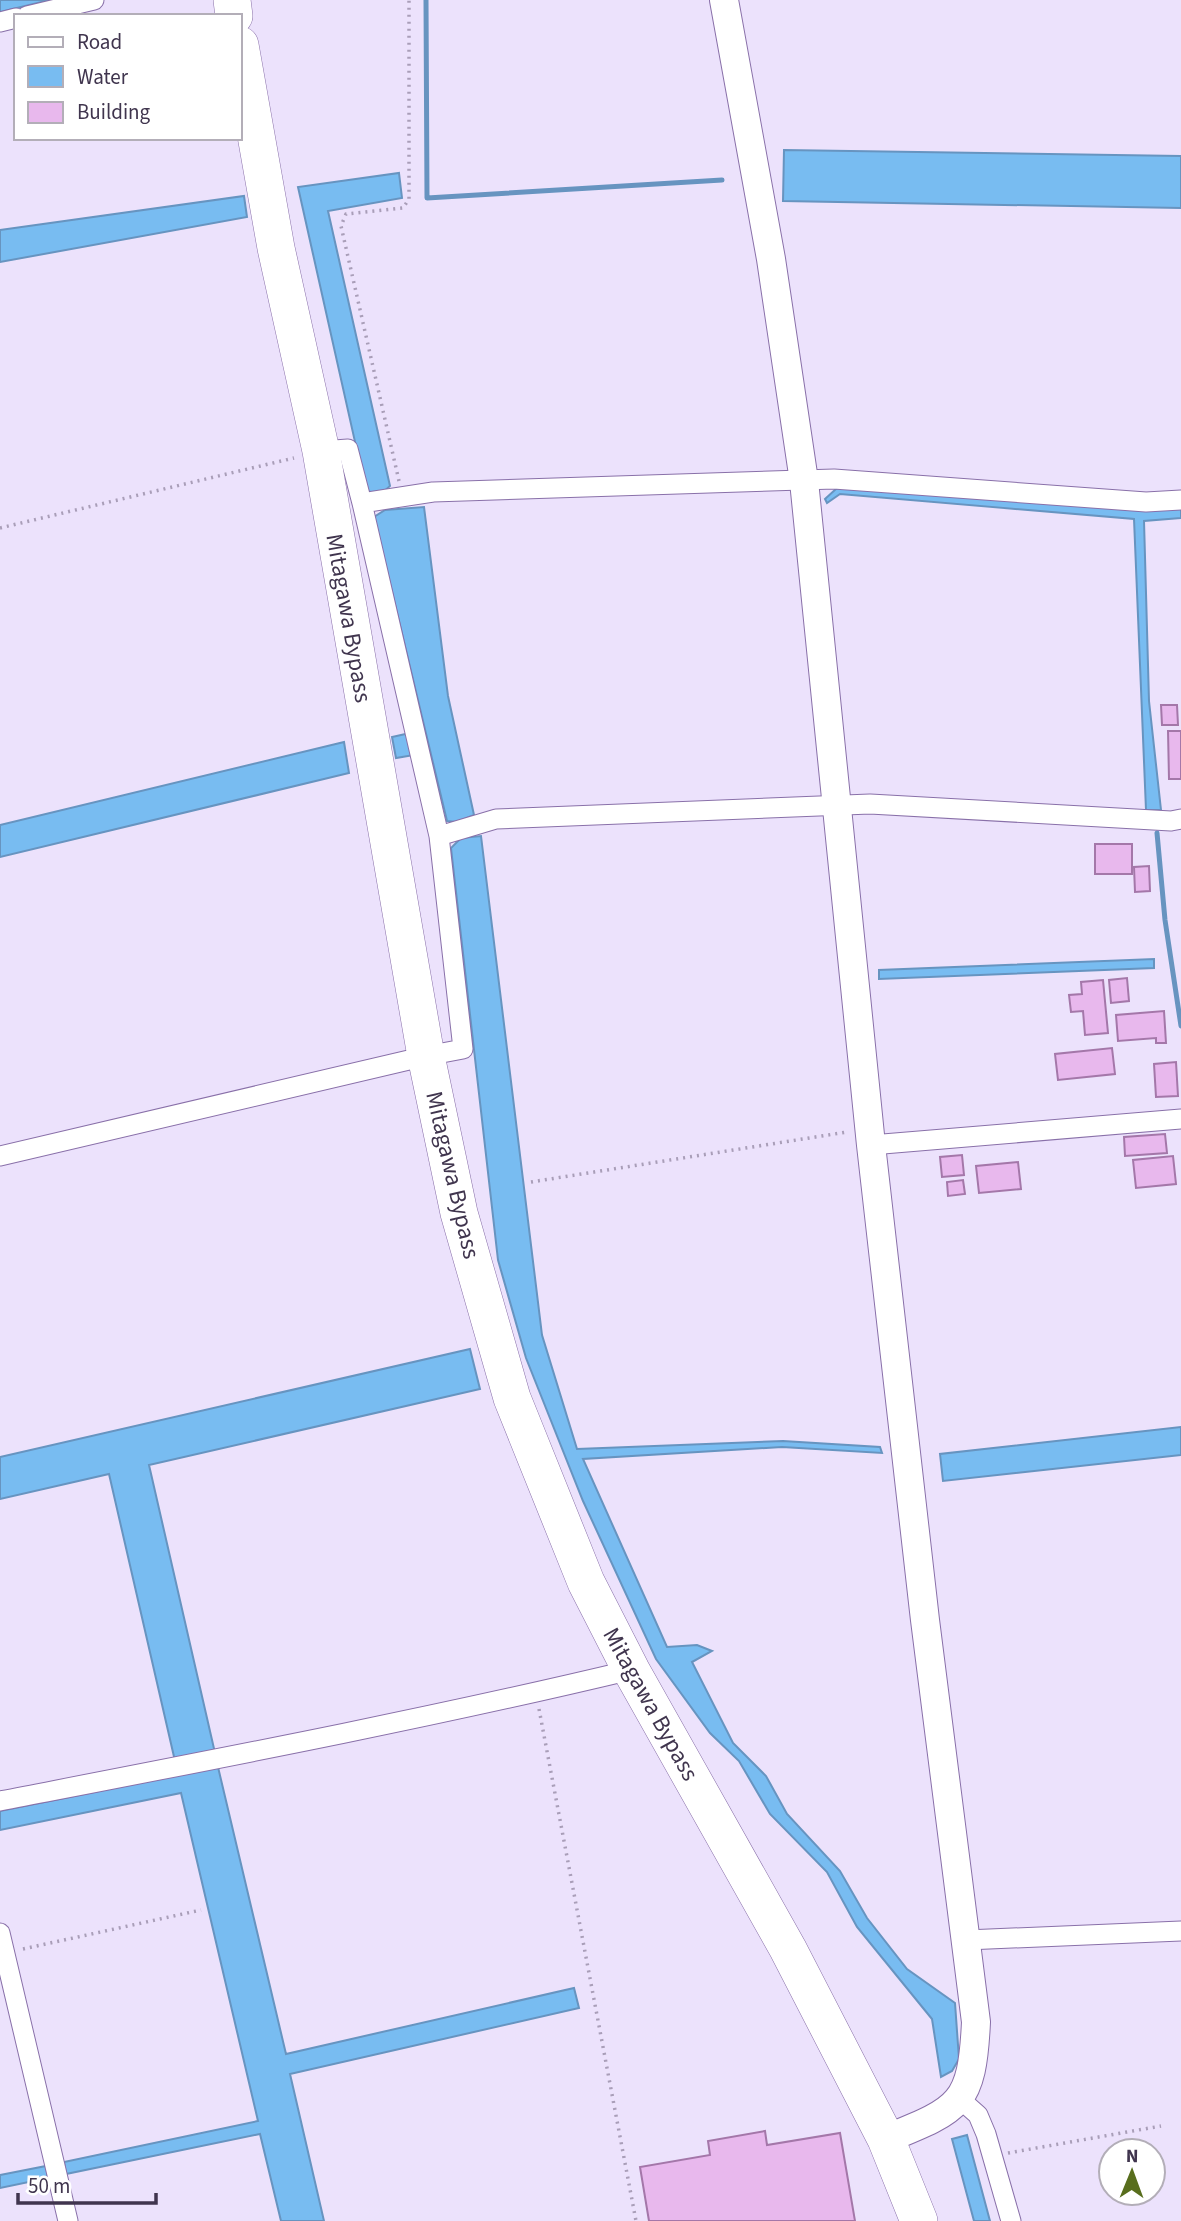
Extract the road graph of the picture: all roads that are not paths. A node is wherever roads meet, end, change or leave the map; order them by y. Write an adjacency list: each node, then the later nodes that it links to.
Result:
1 (94, 0): 3 (street)
2 (724, 0): 6 (street)
3 (35, 14)
4 (242, 57): 5 (highway, Mitagawa Bypass)
5 (321, 451): 8 (street); 12 (highway, Mitagawa Bypass)
6 (804, 481): 7 (street); 8 (street); 9 (street)
7 (1181, 500)
8 (362, 503): 11 (street)
9 (835, 805): 10 (street); 11 (street); 14 (street)
10 (1181, 820)
11 (439, 836): 12 (street)
12 (426, 1056): 15 (street); 16 (highway, Mitagawa Bypass)
13 (1181, 1119): 14 (street)
14 (870, 1136): 19 (street)
15 (0, 1156)
16 (631, 1671): 17 (street); 23 (highway, Mitagawa Bypass)
17 (0, 1801)
18 (1181, 1931): 19 (street)
19 (966, 1940): 22 (street)
20 (2, 1943): 21 (street)
21 (6, 1986): 24 (street)
22 (960, 2099): 23 (street); 26 (street)
23 (886, 2139): 25 (highway, Mitagawa Bypass)
24 (68, 2221)
25 (919, 2221)
26 (1010, 2221)

